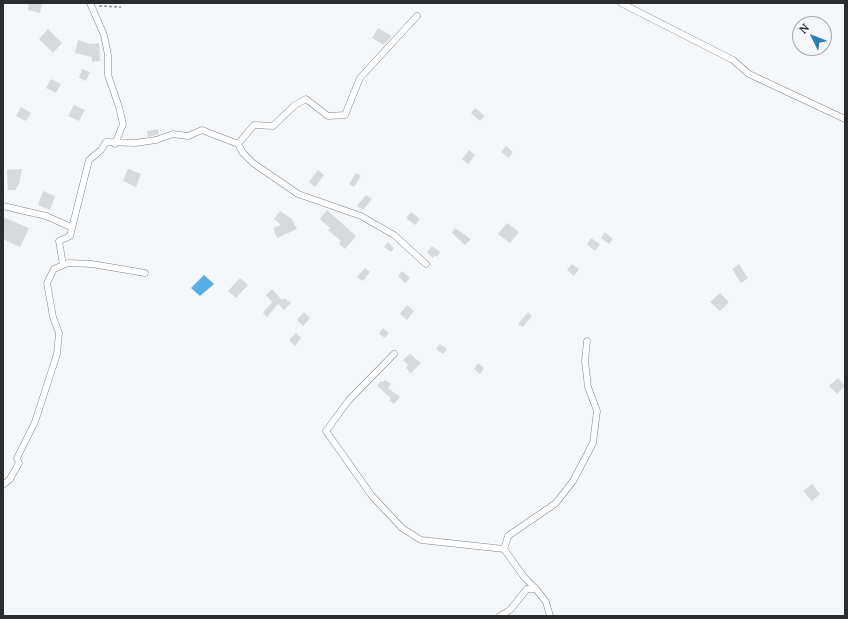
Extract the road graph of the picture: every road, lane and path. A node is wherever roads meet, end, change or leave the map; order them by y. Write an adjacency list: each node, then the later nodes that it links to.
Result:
1 (621, 3): 5 (street)
2 (91, 5): 3 (path); 6 (street)
3 (120, 7)
4 (417, 16): 7 (street)
5 (845, 119)
6 (115, 144): 7 (street); 11 (street)
7 (238, 144): 10 (street)
8 (3, 206): 9 (street)
9 (71, 227)
10 (426, 264)
11 (63, 265): 12 (street); 15 (street)
12 (145, 273)
13 (587, 341): 16 (street)
14 (394, 354): 16 (street)
15 (3, 485)
16 (504, 549): 17 (street)
17 (536, 589): 18 (street); 19 (street)
18 (500, 616)
19 (550, 616)

